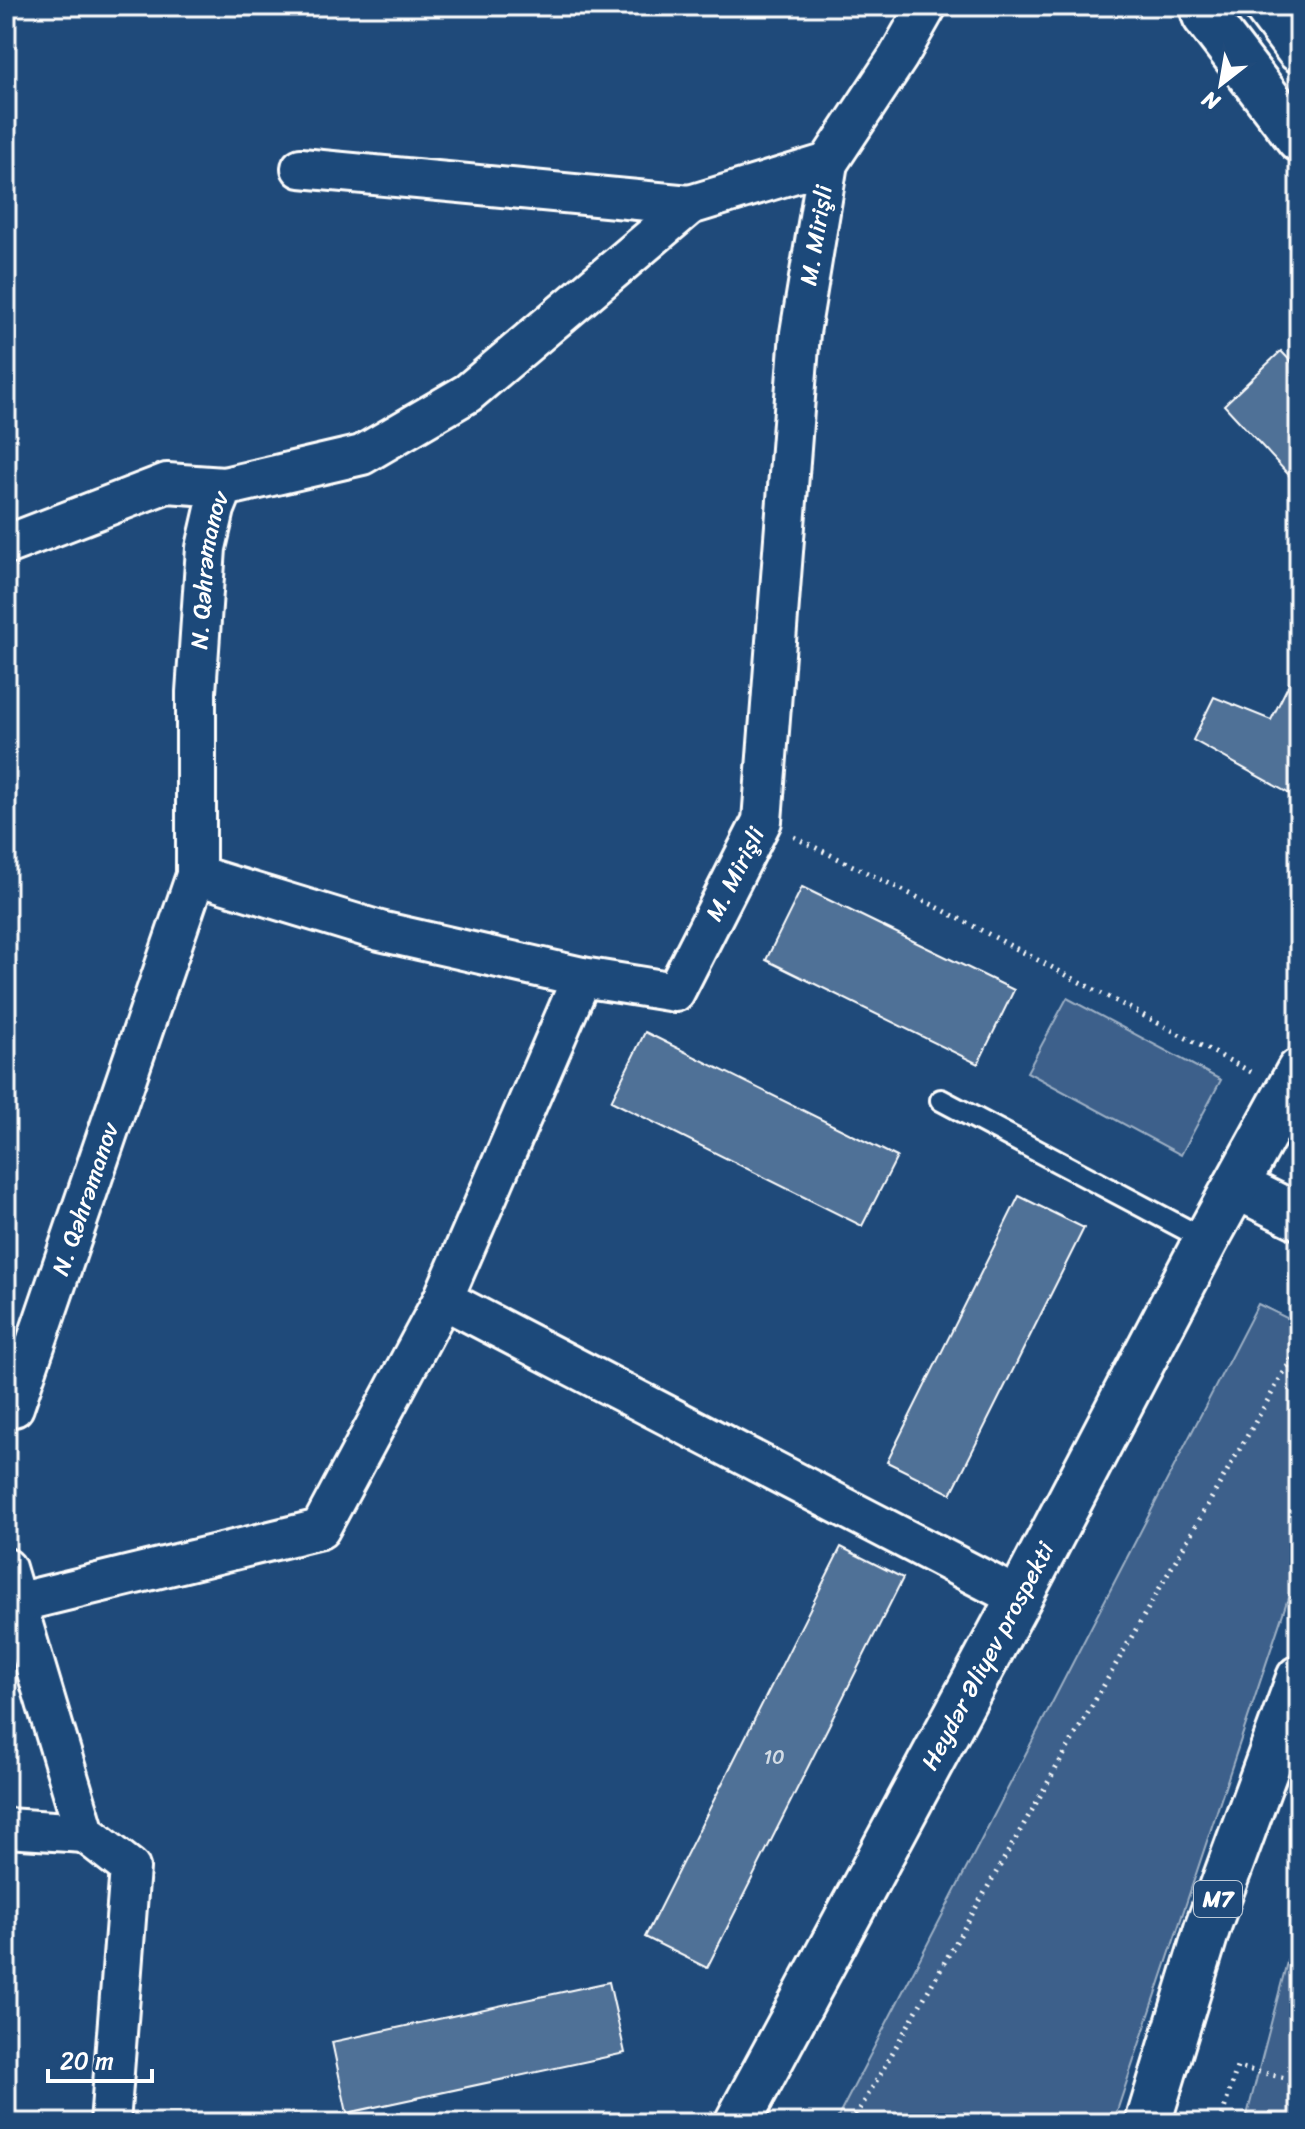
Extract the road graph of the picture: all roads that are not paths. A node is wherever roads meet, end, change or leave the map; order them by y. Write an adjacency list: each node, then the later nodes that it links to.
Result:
1 (927, 6): 6 (street)
2 (1202, 6): 5 (highway)
3 (1266, 6): 4 (highway)
4 (1299, 50)
5 (1299, 139)
6 (828, 163): 8 (street, N. Qəhrəmanov); 12 (street, M. Mirişli)
7 (301, 168): 8 (street)
8 (690, 205): 9 (street, N. Qəhrəmanov)
9 (224, 487): 10 (street); 11 (street, N. Qəhrəmanov)
10 (6, 545)
11 (196, 875): 12 (street, M. Mirişli); 19 (street, N. Qəhrəmanov)
12 (582, 977): 18 (street)
13 (1293, 1081): 15 (highway, Heydər Əliyev prospekti)
14 (941, 1100): 17 (lane)
15 (1236, 1186): 16 (highway); 17 (highway, Heydər Əliyev prospekti)
16 (1299, 1217)
17 (1206, 1240): 21 (highway, Heydər Əliyev prospekti)
18 (443, 1299): 20 (street); 21 (street)
19 (6, 1408)
20 (11, 1586): 24 (street)
21 (1019, 1598): 26 (highway, Heydər Əliyev prospekti)
22 (1299, 1678): 27 (highway, M7)
23 (6, 1828): 24 (street)
24 (85, 1833): 25 (street)
25 (110, 2123)
26 (737, 2123)
27 (1148, 2123)

